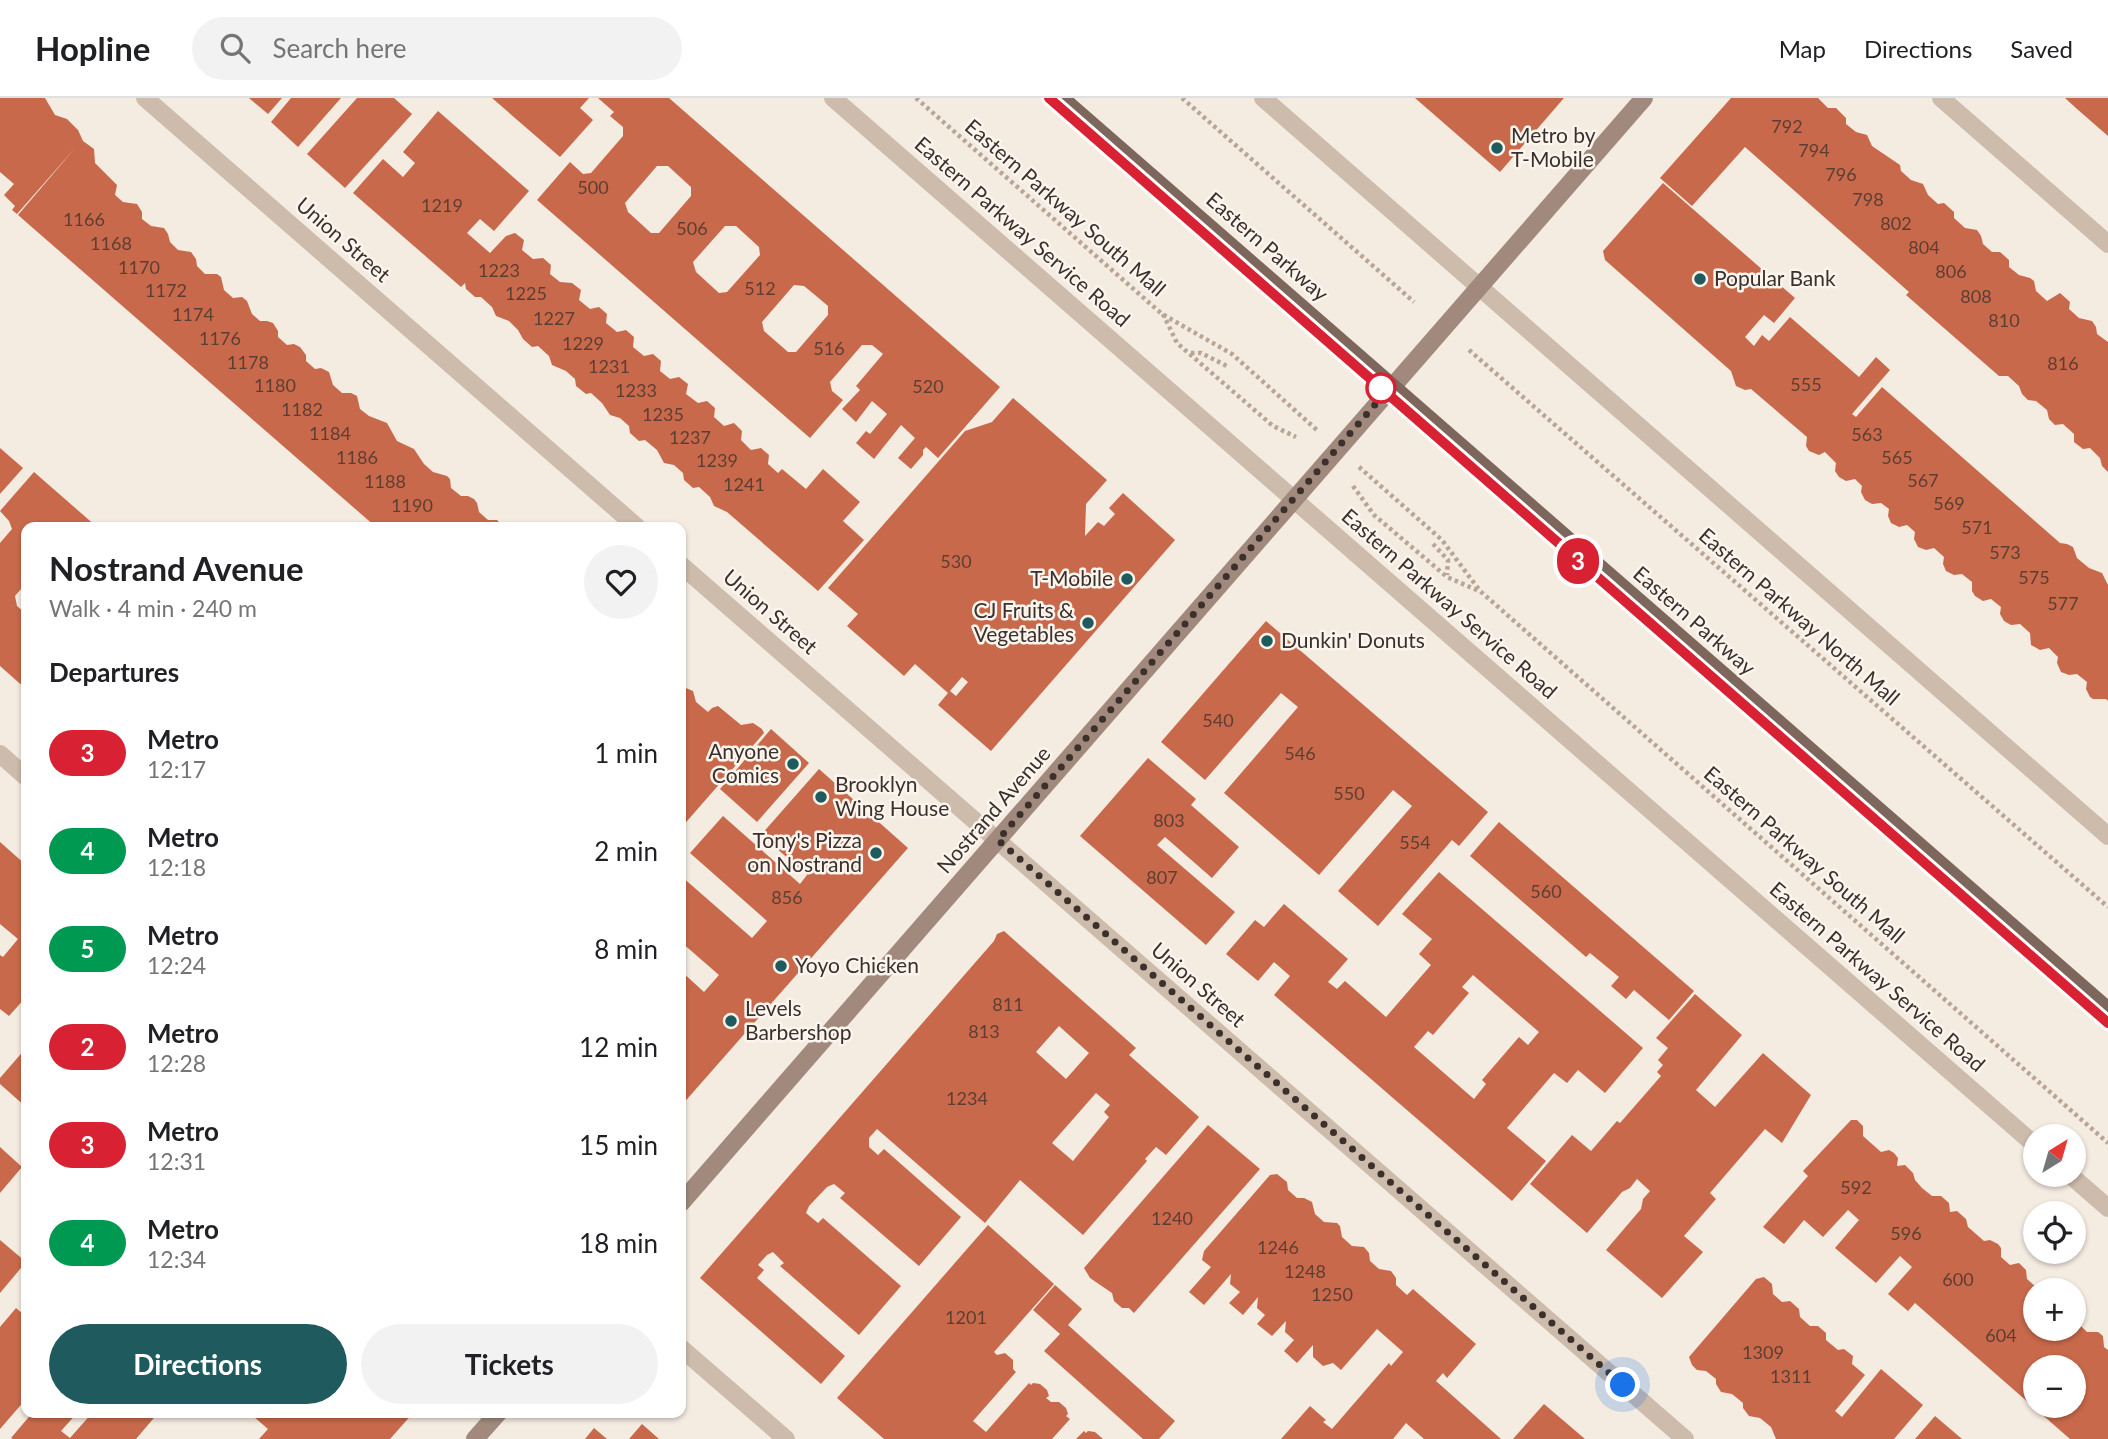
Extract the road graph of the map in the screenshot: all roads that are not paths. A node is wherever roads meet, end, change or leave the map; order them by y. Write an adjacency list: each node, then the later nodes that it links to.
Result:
1 (145, 98): 11 (street, Union Street)
2 (833, 98): 10 (street, Eastern Parkway Service Road)
3 (1060, 98): 9 (main road, Eastern Parkway)
4 (1263, 98): 8 (street)
5 (1644, 98): 8 (main road, Nostrand Avenue)
6 (1941, 98): 7 (street)
7 (2108, 244)
8 (1480, 287): 9 (main road, Nostrand Avenue); 15 (street)
9 (1392, 385): 10 (main road, Nostrand Avenue); 17 (main road, Eastern Parkway)
10 (1294, 500): 16 (main road, Nostrand Avenue); 18 (street, Eastern Parkway Service Road)
11 (631, 522)
12 (686, 569): 16 (street, Union Street)
13 (0, 754): 14 (street)
14 (21, 772)
15 (2108, 836)
16 (998, 840): 20 (main road, Nostrand Avenue); 26 (street, Union Street)
17 (2108, 1011)
18 (2023, 1135)
19 (2084, 1187): 21 (street)
20 (686, 1197)
21 (2108, 1208)
22 (686, 1352): 25 (street)
23 (494, 1418): 24 (main road)
24 (475, 1439)
25 (786, 1439)
26 (1685, 1439)

